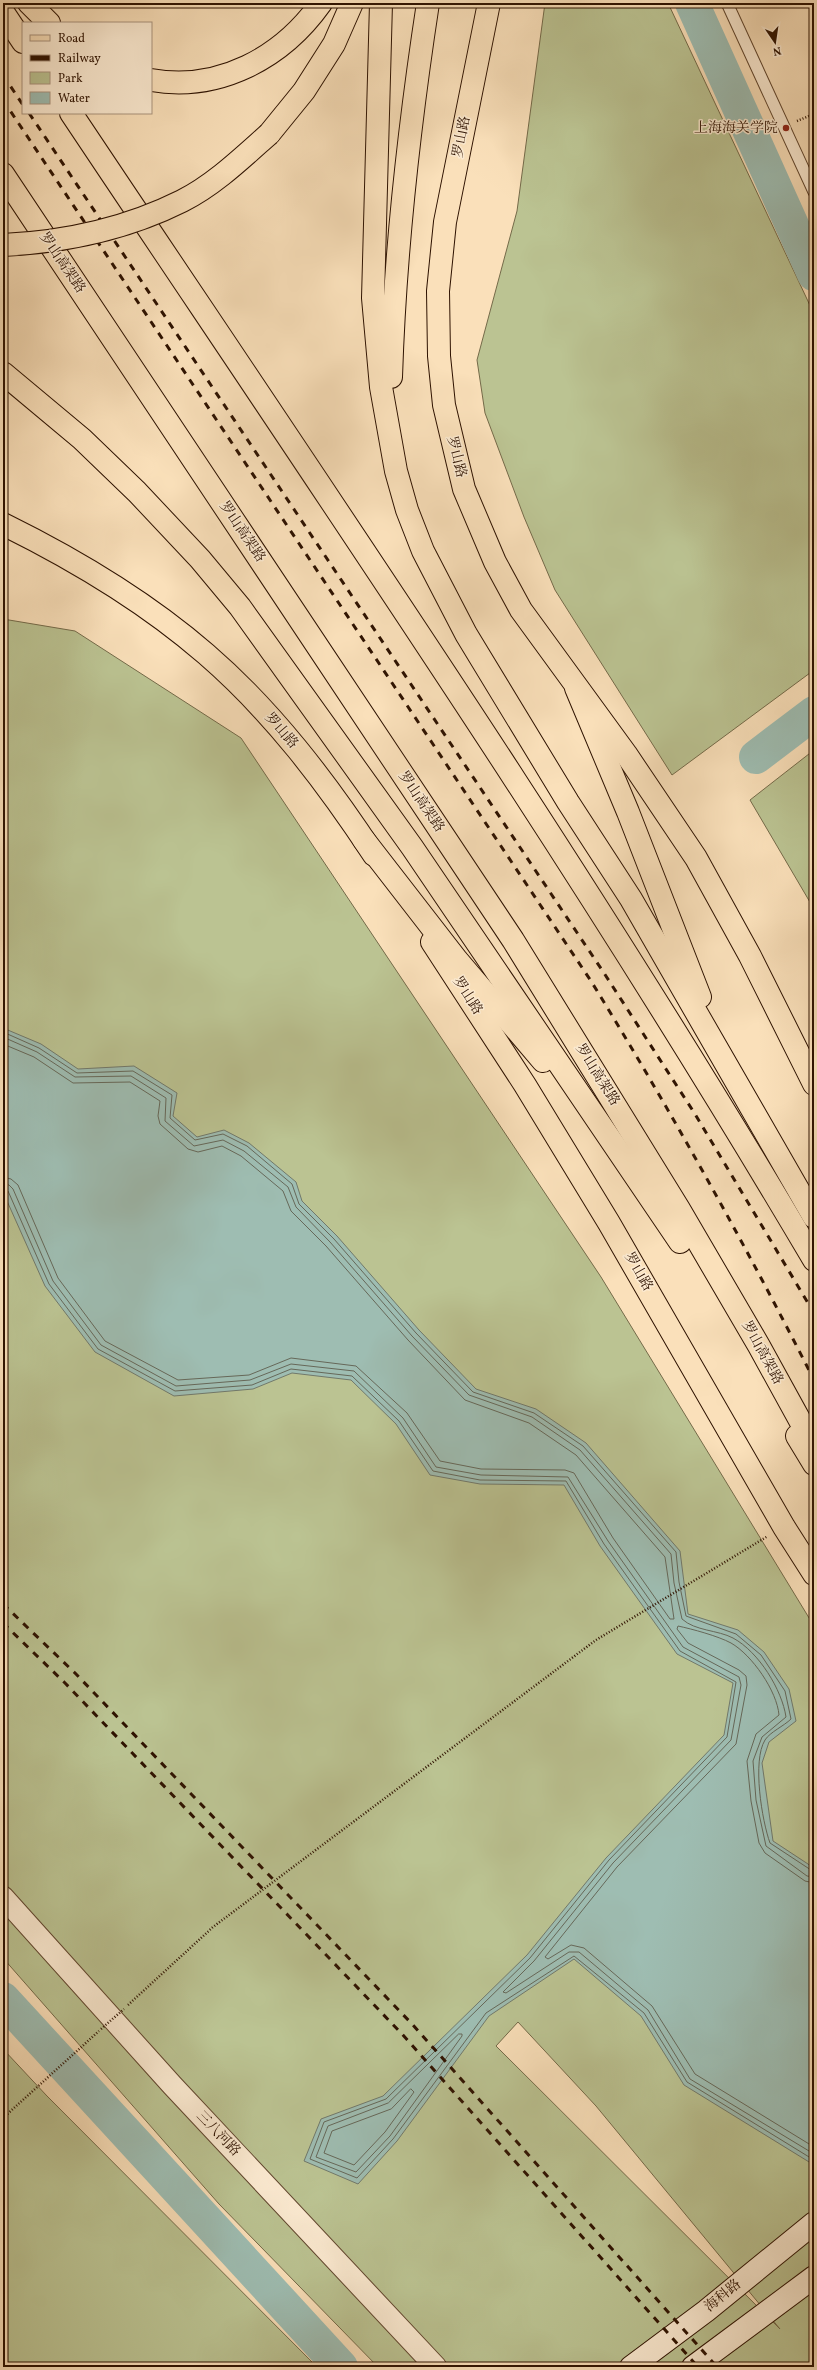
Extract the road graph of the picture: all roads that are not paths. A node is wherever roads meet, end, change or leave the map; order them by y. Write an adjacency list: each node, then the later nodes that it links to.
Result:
1 (29, 3): 9 (main road)
2 (322, 3): 11 (main road)
3 (352, 3): 15 (main road, bridge)
4 (381, 3): 16 (main road)
5 (428, 3): 16 (main road)
6 (489, 3): 21 (main road, 罗山路)
7 (727, 3): 14 (lane)
8 (3, 12): 10 (main road)
9 (48, 22)
10 (22, 40)
11 (152, 80)
12 (72, 114): 27 (main road)
13 (3, 174): 28 (main road, 罗山高架路)
14 (814, 192)
15 (3, 245)
16 (383, 299): 24 (main road)
17 (3, 372): 19 (main road)
18 (3, 391): 19 (main road)
19 (138, 492): 25 (main road)
20 (3, 524): 22 (main road, 罗山路)
21 (576, 688): 23 (main road, 罗山路); 24 (main road)
22 (364, 840): 25 (main road); 30 (main road, 罗山路)
23 (814, 1084)
24 (753, 1110): 26 (main road)
25 (666, 1217): 29 (main road)
26 (814, 1217)
27 (814, 1260)
28 (814, 1446)
29 (814, 1464)
30 (814, 1574)
31 (3, 1897): 34 (street, 三八河路)
32 (814, 2223): 35 (street, 海科路)
33 (814, 2277): 36 (street)
34 (436, 2367)
35 (630, 2367)
36 (693, 2367)

